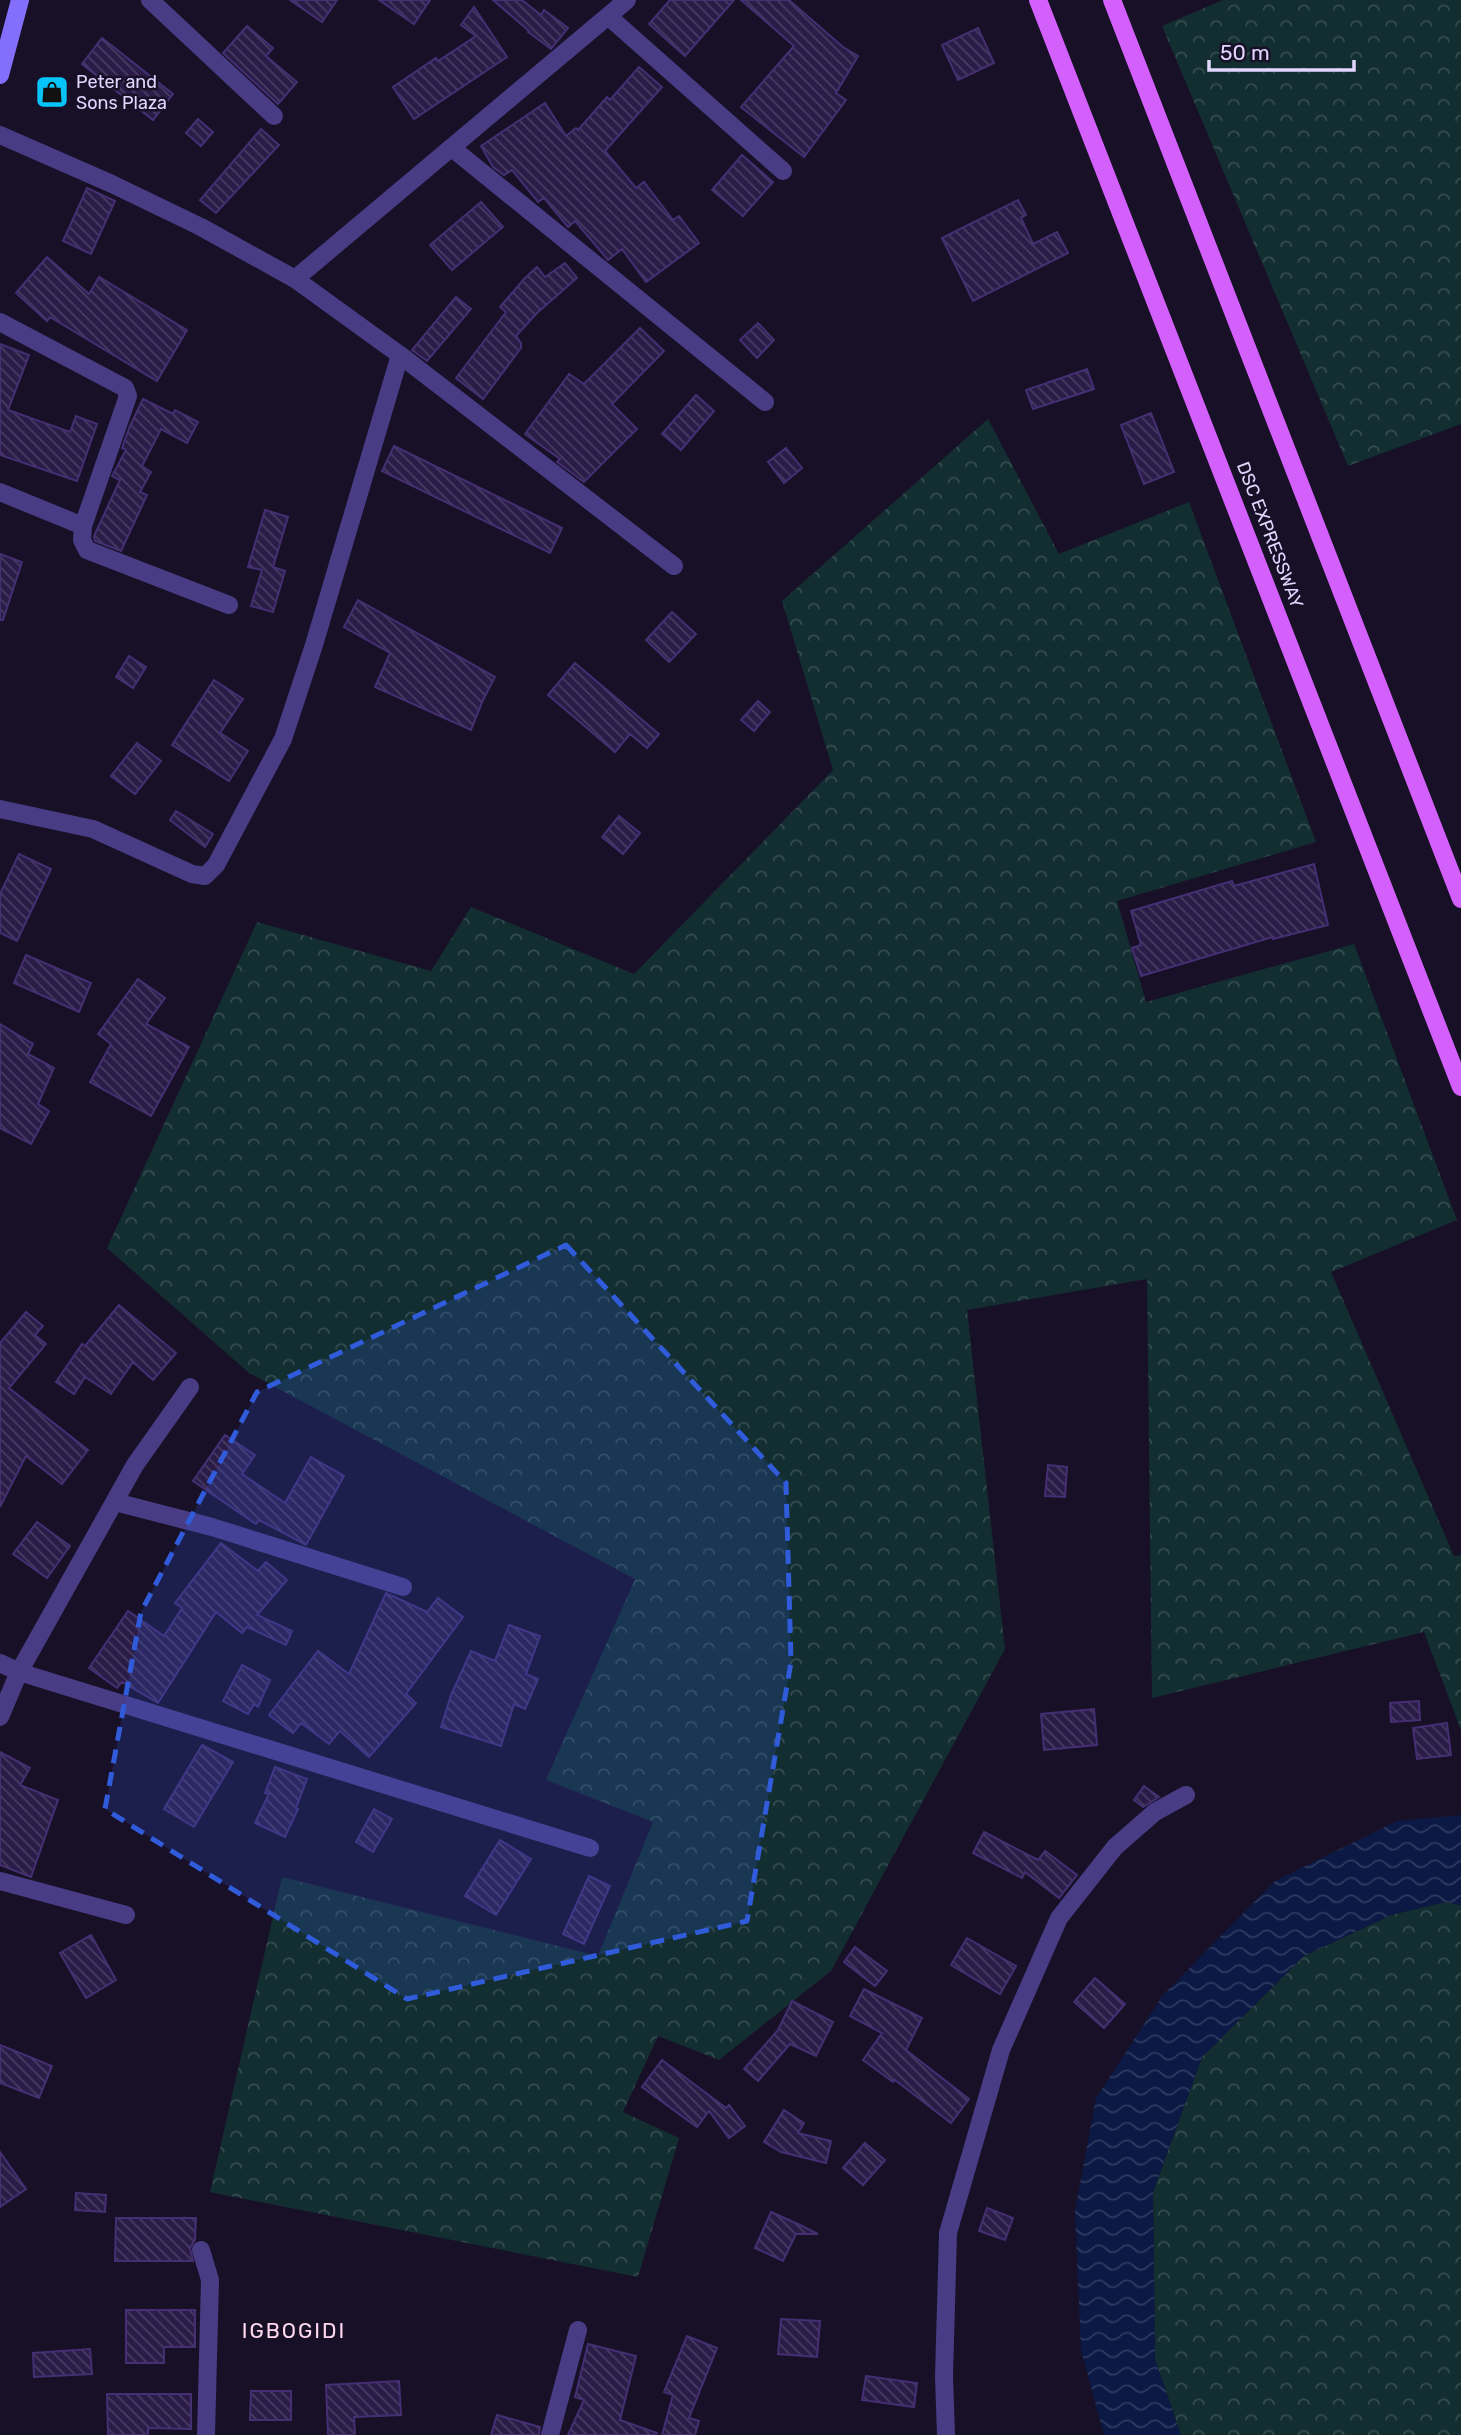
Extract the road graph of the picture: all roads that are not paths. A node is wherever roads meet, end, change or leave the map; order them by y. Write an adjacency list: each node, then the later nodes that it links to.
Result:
1 (20, 0): 7 (street)
2 (150, 0): 8 (street)
3 (627, 0): 6 (street)
4 (1038, 0): 22 (main road, DSC EXPRESSWAY)
5 (1112, 0): 21 (main road)
6 (608, 16): 10 (street); 11 (street)
7 (0, 75)
8 (274, 116)
9 (0, 135): 12 (street)
10 (452, 148): 12 (street); 15 (street)
11 (783, 171)
12 (295, 279): 14 (street)
13 (0, 322): 17 (street)
14 (400, 355): 18 (street); 20 (street)
15 (765, 402)
16 (0, 492): 17 (street)
17 (83, 526): 19 (street)
18 (674, 566)
19 (229, 605)
20 (0, 809)
21 (1461, 899)
22 (1461, 1087)
23 (190, 1387): 24 (street)
24 (116, 1502): 25 (street); 27 (street)
25 (403, 1587)
26 (0, 1663): 27 (street)
27 (19, 1672): 28 (street); 30 (street)
28 (0, 1717)
29 (1186, 1795): 37 (street)
30 (590, 1848)
31 (0, 1881): 32 (street)
32 (126, 1915)
33 (201, 2250): 35 (street)
34 (578, 2330): 36 (street)
35 (206, 2435)
36 (550, 2435)
37 (946, 2435)

